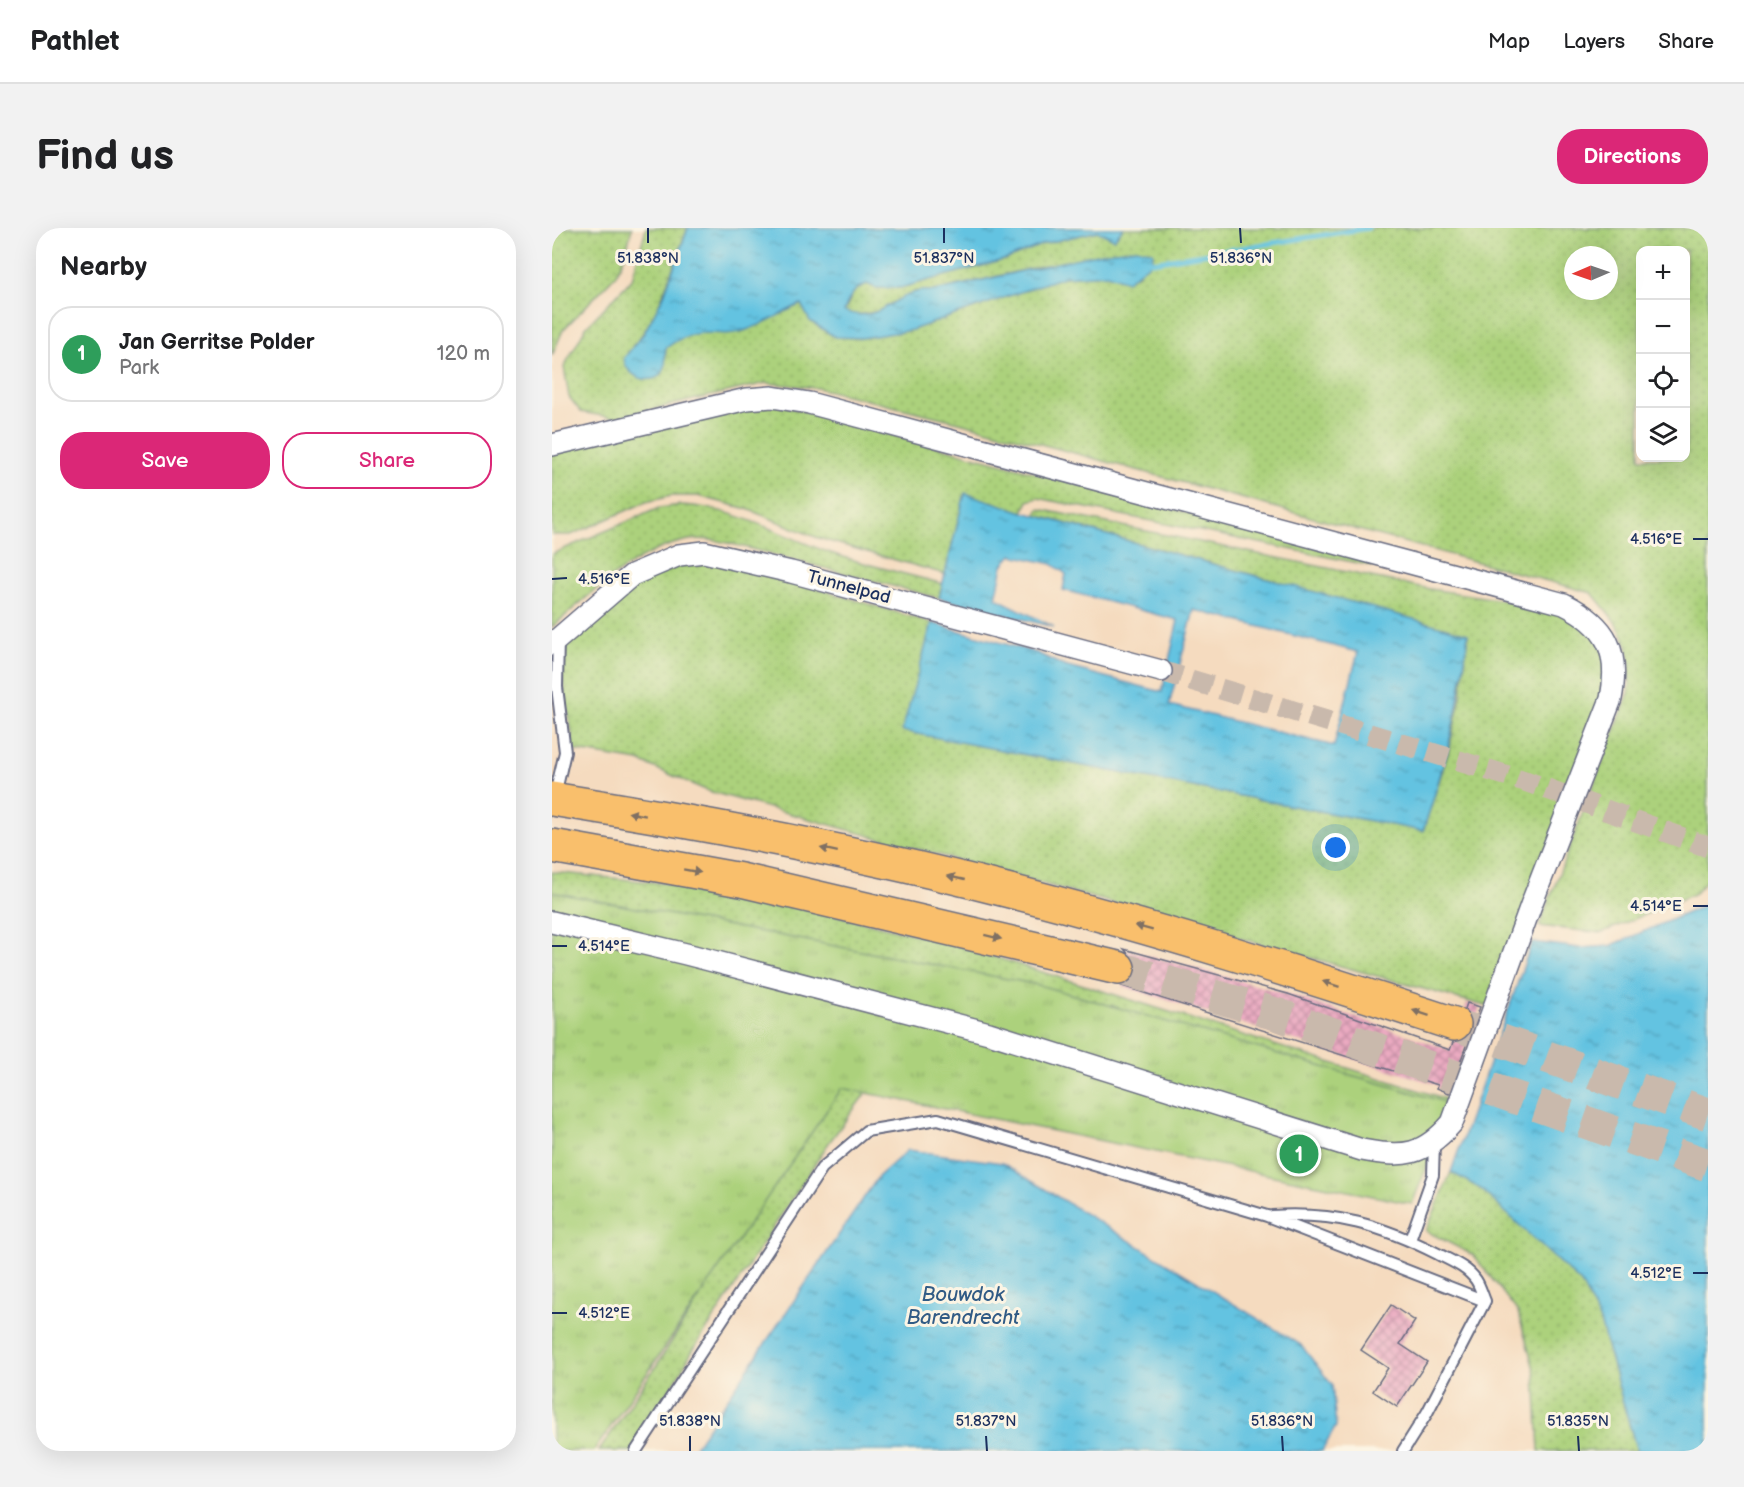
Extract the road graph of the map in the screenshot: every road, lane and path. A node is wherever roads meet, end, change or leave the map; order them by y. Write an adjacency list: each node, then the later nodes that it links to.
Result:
1 (552, 445): 11 (street)
2 (553, 643): 3 (street, Tunnelpad); 5 (lane)
3 (1161, 671)
4 (552, 730): 5 (lane)
5 (563, 739): 6 (lane)
6 (553, 799): 10 (highway, one-way to 6)
7 (552, 846): 9 (highway, one-way to 9)
8 (552, 922): 11 (street)
9 (1118, 968)
10 (1455, 1024)
11 (1434, 1143): 13 (lane)
12 (1267, 1216): 13 (lane); 14 (lane); 15 (lane)
13 (1410, 1240): 14 (lane)
14 (1485, 1301): 16 (lane)
15 (636, 1451)
16 (1403, 1451)

